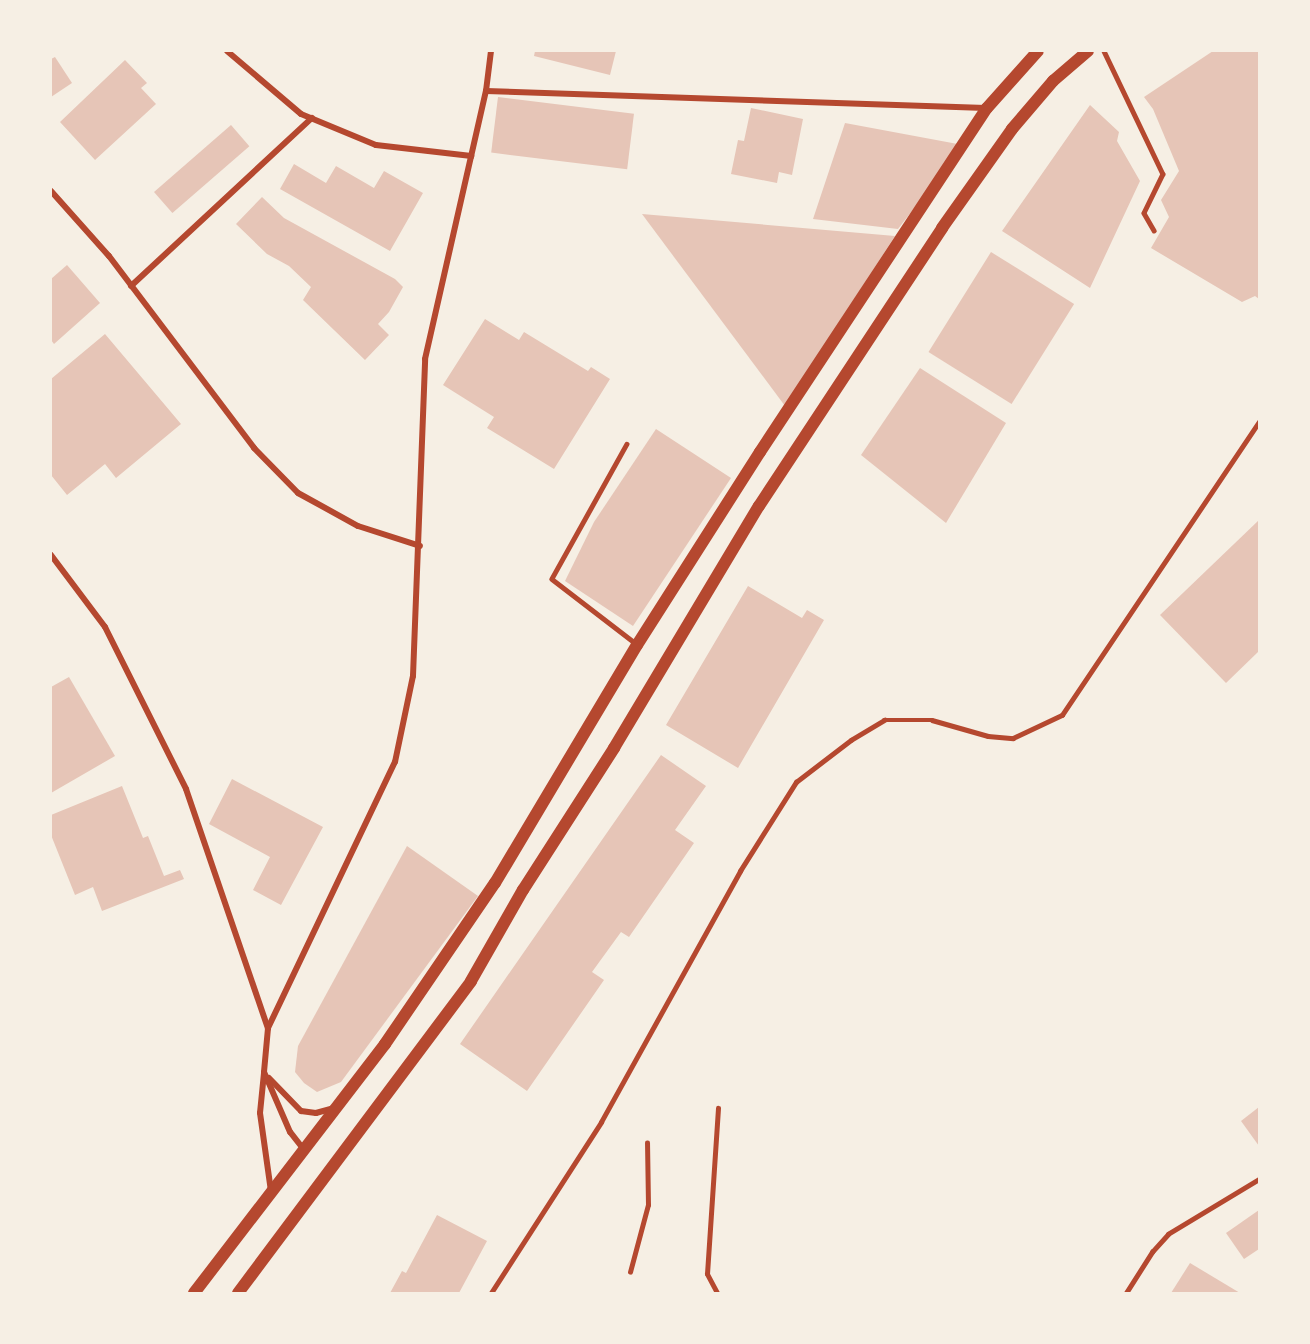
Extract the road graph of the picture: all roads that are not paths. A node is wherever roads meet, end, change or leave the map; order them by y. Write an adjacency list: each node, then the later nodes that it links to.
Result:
1 (227, 51): 8 (street)
2 (491, 51): 6 (street)
3 (1038, 51): 7 (main road)
4 (1088, 51): 28 (main road)
5 (1104, 51): 11 (lane)
6 (486, 91): 7 (street); 9 (street)
7 (987, 108): 17 (main road)
8 (312, 118): 9 (street); 12 (street)
9 (471, 156): 15 (street)
10 (51, 191): 12 (street)
11 (1154, 230)
12 (131, 286): 15 (street)
13 (1259, 422): 29 (lane)
14 (627, 444): 17 (lane)
15 (420, 546): 18 (street)
16 (51, 555): 18 (street)
17 (638, 645): 20 (main road)
18 (268, 1028): 19 (street)
19 (264, 1072): 20 (street); 23 (street); 25 (street)
20 (337, 1107): 23 (main road)
21 (718, 1108): 30 (lane)
22 (647, 1143): 26 (lane)
23 (305, 1151): 25 (main road)
24 (1259, 1179): 31 (lane)
25 (271, 1194): 27 (main road)
26 (630, 1272)
27 (194, 1293)
28 (238, 1293)
29 (490, 1293)
30 (717, 1293)
31 (1126, 1293)

